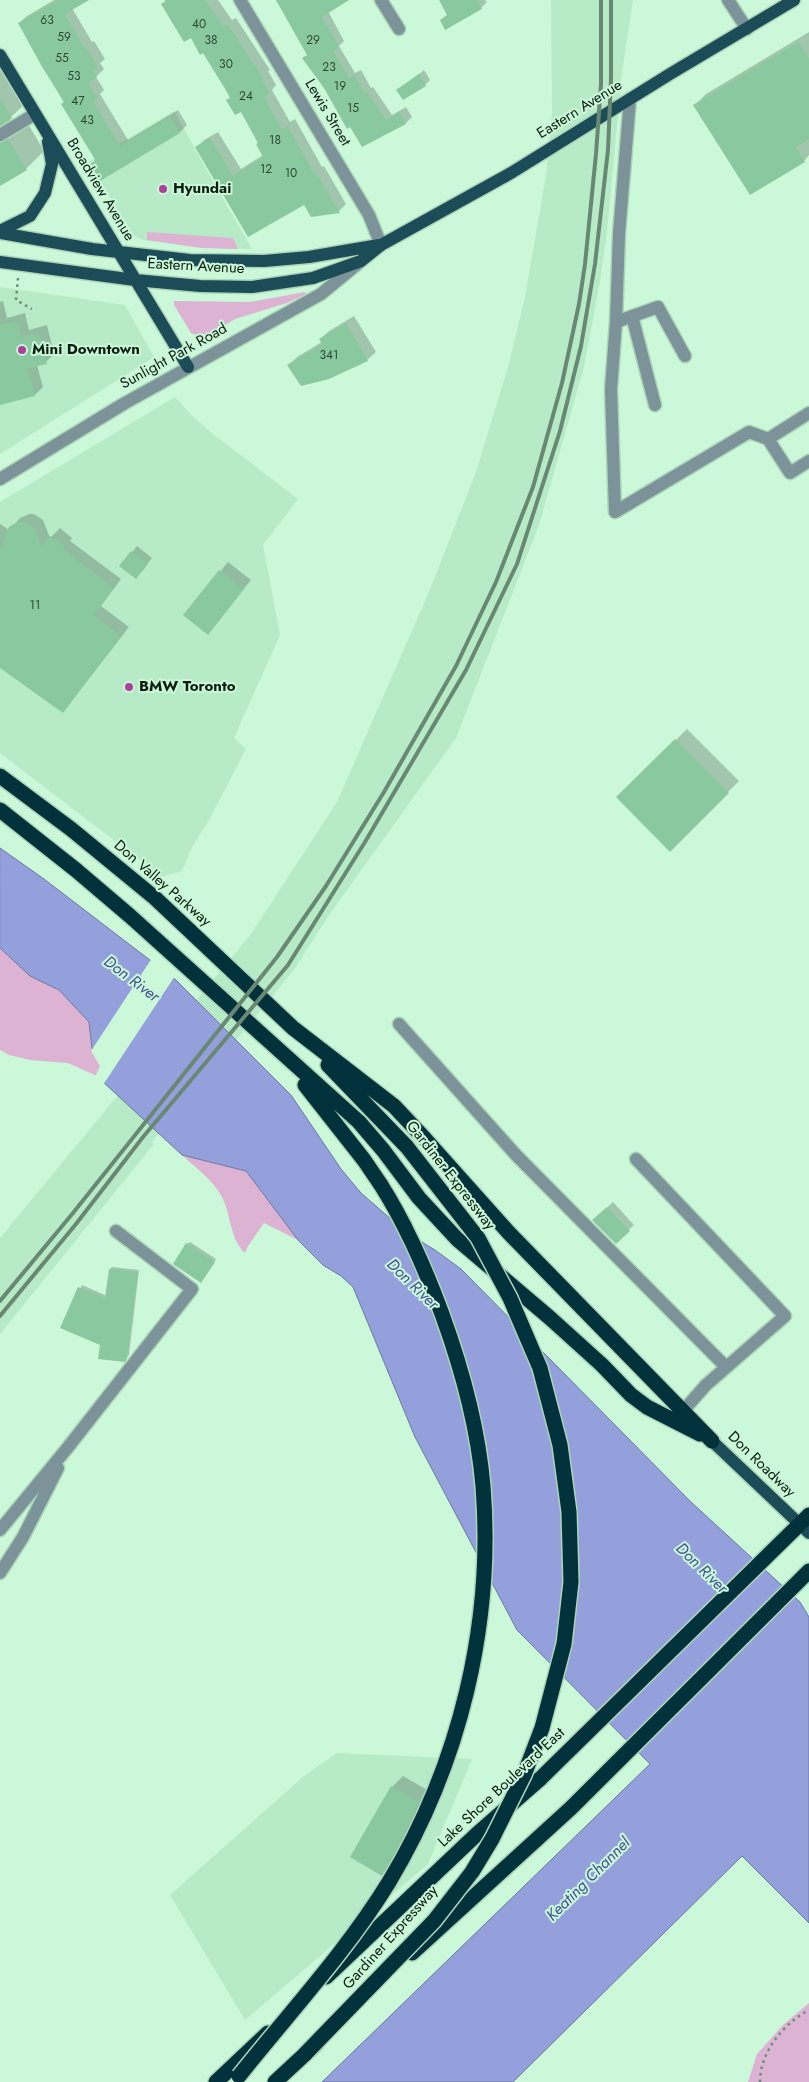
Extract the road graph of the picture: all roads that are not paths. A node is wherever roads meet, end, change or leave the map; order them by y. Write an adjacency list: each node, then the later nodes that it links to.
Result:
1 (240, 0): 13 (street, Lewis Street)
2 (382, 0): 5 (street)
3 (728, 0): 6 (street)
4 (794, 0): 6 (main road, Eastern Avenue)
5 (399, 29)
6 (747, 29): 8 (main road, Eastern Avenue)
7 (0, 55): 9 (main road, Broadview Avenue)
8 (630, 99): 13 (main road, Eastern Avenue); 19 (street)
9 (35, 114): 10 (main road, Broadview Avenue); 11 (street)
10 (46, 132): 12 (main road); 14 (main road, Broadview Avenue)
11 (0, 136)
12 (0, 232): 14 (main road, Eastern Avenue)
13 (381, 245): 14 (main road, Eastern Avenue); 16 (main road, Eastern Avenue)
14 (118, 251): 17 (main road, Broadview Avenue)
15 (0, 262): 17 (main road, Eastern Avenue)
16 (361, 262): 17 (main road, Eastern Avenue); 21 (street, Sunlight Park Road)
17 (135, 280): 21 (main road, Broadview Avenue)
18 (632, 316): 19 (street); 20 (street); 22 (street)
19 (616, 322): 24 (street)
20 (685, 356)
21 (188, 367): 26 (street, Sunlight Park Road)
22 (655, 406)
23 (809, 413): 24 (street)
24 (768, 439): 25 (street)
25 (809, 461)
26 (0, 479)
27 (0, 776): 30 (highway, Don Valley Parkway)
28 (0, 810): 31 (highway)
29 (399, 1024): 34 (street)
30 (293, 1028): 35 (highway); 44 (highway, Gardiner Expressway, bridge)
31 (269, 1042): 36 (highway); 42 (highway, bridge)
32 (636, 1159): 34 (street)
33 (116, 1231): 37 (street)
34 (726, 1367): 35 (street)
35 (683, 1411): 36 (highway)
36 (712, 1441): 38 (main road, Don Roadway)
37 (69, 1446): 39 (street); 41 (street)
38 (806, 1524): 43 (highway, Lake Shore Boulevard East)
39 (0, 1530)
40 (809, 1571): 44 (highway)
41 (0, 1573)
42 (236, 2079)
43 (216, 2082)
44 (275, 2082)

